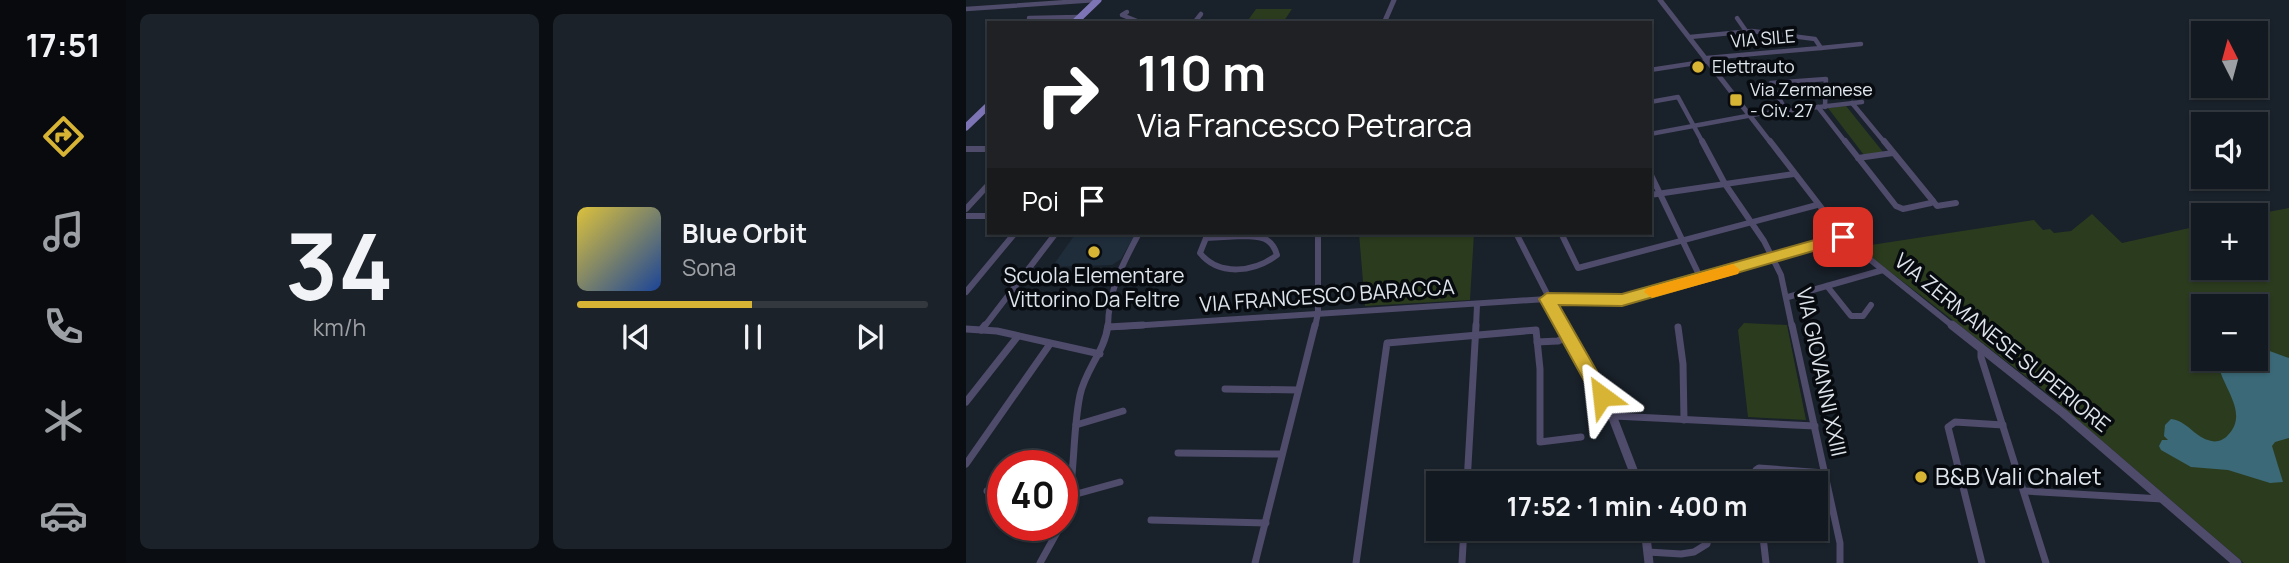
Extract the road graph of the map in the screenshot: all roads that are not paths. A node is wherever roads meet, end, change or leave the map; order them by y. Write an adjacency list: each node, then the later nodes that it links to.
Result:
1 (1097, 0): 4 (street); 9 (main road)
2 (1394, 0): 12 (street)
3 (1660, 0): 14 (street, VIA ZERMANESE SUPERIORE)
4 (966, 9)
5 (1127, 12): 10 (street)
6 (1200, 14): 11 (street)
7 (1029, 18): 9 (street)
8 (1737, 18): 13 (street, VIA SILE)
9 (1077, 20)
10 (1137, 21)
11 (1195, 21)
12 (1385, 21)
13 (1746, 31): 14 (street, VIA SILE); 16 (street, VIA SILE)
14 (1690, 37): 17 (street, VIA ZERMANESE SUPERIORE)
15 (1861, 44): 16 (street, VIA SILE)
16 (1821, 48): 17 (street, VIA SILE)
17 (1708, 59): 18 (street, VIA SILE); 25 (street, VIA ZERMANESE SUPERIORE)
18 (1652, 70)
19 (1652, 102): 26 (street, VIA GIOVANNI XXIII)
20 (1862, 102): 21 (street)
21 (1852, 103): 22 (street); 31 (street)
22 (1822, 107): 24 (street); 24 (street); 32 (street)
23 (987, 108): 27 (main road)
24 (1786, 111): 25 (street)
25 (1752, 116): 26 (street); 33 (street, VIA ZERMANESE SUPERIORE)
26 (1695, 126): 28 (street); 35 (street, VIA GIOVANNI XXIII)
27 (966, 127)
28 (1652, 134)
29 (966, 149): 30 (street)
30 (987, 149)
31 (1893, 153): 32 (street); 39 (street)
32 (1858, 158): 39 (street)
33 (1794, 174): 35 (street); 41 (street, VIA ZERMANESE SUPERIORE)
34 (1652, 177): 37 (street)
35 (1725, 184): 37 (street); 45 (street, VIA GIOVANNI XXIII)
36 (987, 186): 42 (street)
37 (1660, 194): 38 (street); 54 (street)
38 (1652, 195)
39 (1933, 201): 40 (street)
40 (1956, 203)
41 (1817, 205): 45 (street); 53 (street, VIA ZERMANESE SUPERIORE)
42 (966, 209)
43 (987, 215): 44 (street)
44 (966, 216)
45 (1751, 222): 54 (street); 55 (street, VIA GIOVANNI XXIII)
46 (1013, 235): 59 (street)
47 (1054, 235): 68 (street)
48 (1138, 235): 65 (street)
49 (1207, 235): 49 (street)
50 (1318, 235): 64 (street)
51 (1517, 235): 61 (street)
52 (1562, 235): 54 (street)
53 (1843, 237): 55 (street); 56 (street, VIA ZERMANESE SUPERIORE)
54 (1683, 238): 57 (street)
55 (1774, 258): 57 (street); 60 (street, VIA GIOVANNI XXIII)
56 (1883, 270): 58 (street); 74 (street, VIA ZERMANESE SUPERIORE)
57 (1701, 279): 61 (street)
58 (1827, 286): 60 (street); 63 (street)
59 (966, 292)
60 (1788, 297): 84 (street, VIA GIOVANNI XXIII)
61 (1547, 299): 62 (street, VIA FRANCESCO BARACCA); 71 (street)
62 (1477, 304): 64 (street, VIA FRANCESCO BARACCA); 70 (street)
63 (1871, 305)
64 (1318, 313): 65 (street, VIA FRANCESCO BARACCA); 77 (street)
65 (1108, 327): 75 (street)
66 (1678, 327): 81 (street)
67 (966, 329): 68 (street)
68 (981, 330): 69 (street)
69 (1018, 335): 73 (street); 78 (street)
70 (1475, 335): 72 (street); 90 (street); 110 (street)
71 (1568, 336): 72 (street); 80 (street)
72 (1537, 342): 85 (street)
73 (1050, 344): 75 (street); 89 (street)
74 (1981, 347): 83 (street); 99 (street, VIA ZERMANESE SUPERIORE)
75 (1100, 354): 82 (street)
76 (1225, 390): 77 (street)
77 (1297, 390): 88 (street)
78 (966, 402)
79 (1123, 411): 82 (street)
80 (1614, 416): 81 (street); 91 (street)
81 (1684, 420): 84 (street)
82 (1076, 425): 86 (street)
83 (2003, 425): 97 (street); 115 (street)
84 (1815, 426): 94 (street, VIA GIOVANNI XXIII)
85 (1581, 437)
86 (1073, 450)
87 (1178, 453): 88 (street)
88 (1282, 454): 101 (street)
89 (966, 464)
90 (1468, 471)
91 (1634, 471)
92 (1756, 471): 93 (street)
93 (1808, 471)
94 (1825, 471)
95 (1120, 482): 98 (street)
96 (1828, 486): 114 (street, VIA GIOVANNI XXIII)
97 (2024, 491): 99 (street); 116 (street)
98 (1078, 494)
99 (2164, 499): 117 (street, VIA ZERMANESE SUPERIORE)
100 (1151, 520): 101 (street)
101 (1266, 523): 109 (street)
102 (1052, 541): 108 (street)
103 (1463, 541): 111 (street)
104 (1647, 541): 107 (street)
105 (1708, 541): 107 (street)
106 (1763, 541): 113 (street)
107 (1648, 552): 112 (street)
108 (1040, 563)
109 (1255, 563)
110 (1356, 563)
111 (1462, 563)
112 (1649, 563)
113 (1766, 563)
114 (1840, 563)
115 (1982, 563)
116 (2046, 563)
117 (2237, 563)

